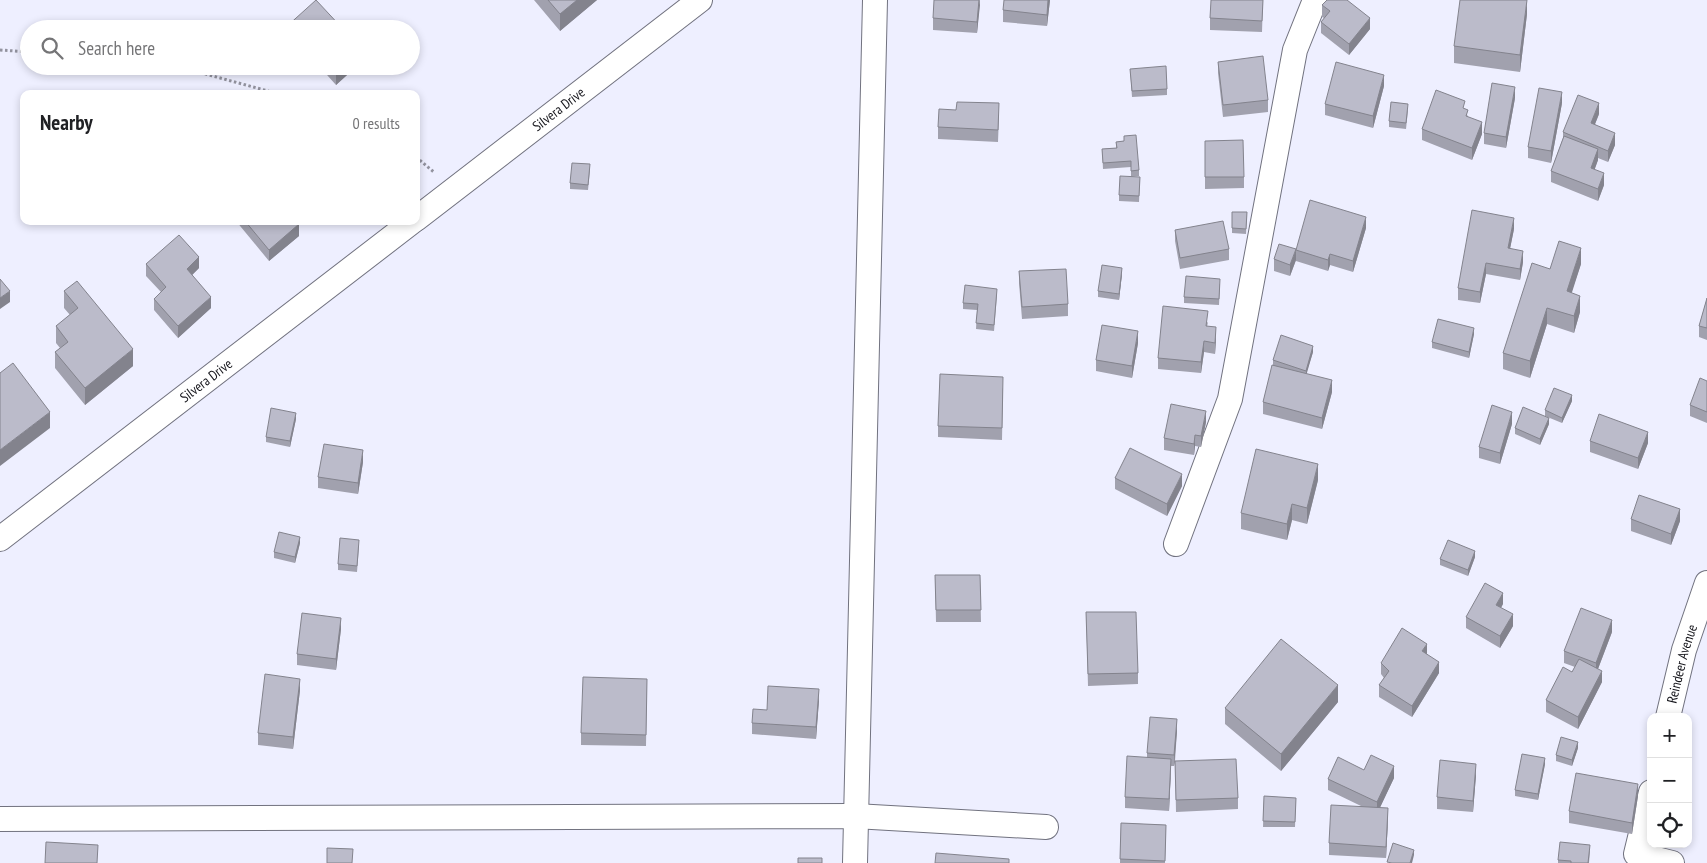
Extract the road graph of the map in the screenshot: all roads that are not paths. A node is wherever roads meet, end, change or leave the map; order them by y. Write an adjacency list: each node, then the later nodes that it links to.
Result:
1 (700, 0): 4 (street, Silvera Drive)
2 (875, 0): 11 (street)
3 (1315, 0): 7 (street)
4 (420, 216)
5 (408, 225): 6 (street, Silvera Drive)
6 (0, 539)
7 (1176, 544)
8 (1707, 583): 9 (street, Reindeer Avenue)
9 (1669, 713)
10 (1648, 803): 14 (street)
11 (855, 816): 12 (street); 13 (street); 15 (street)
12 (0, 820)
13 (1046, 827)
14 (1636, 858): 16 (street)
15 (855, 863)
16 (1672, 863)

